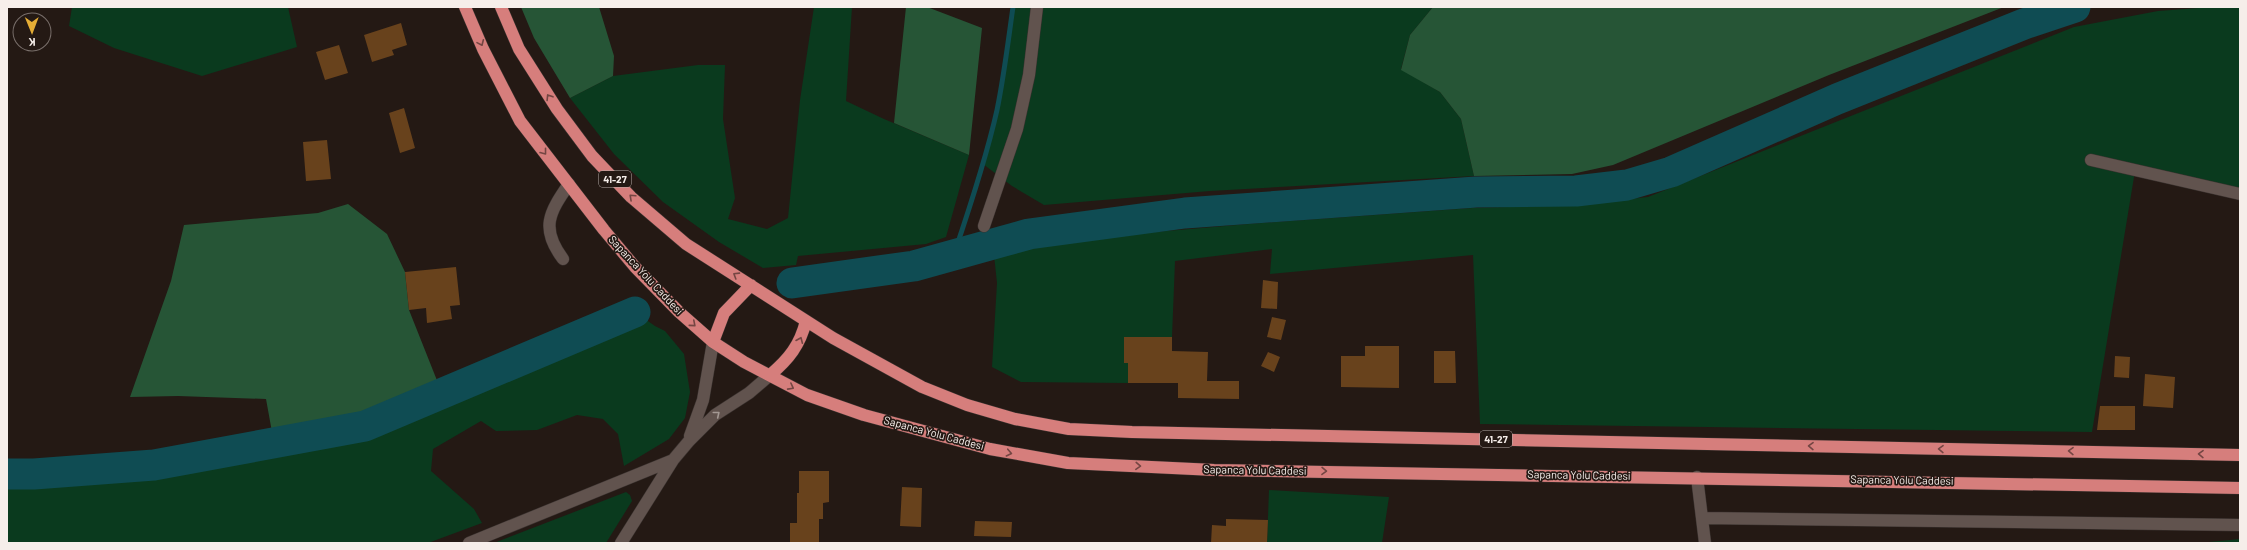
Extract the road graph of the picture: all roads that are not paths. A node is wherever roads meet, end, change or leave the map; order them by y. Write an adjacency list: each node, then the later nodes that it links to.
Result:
1 (465, 7): 5 (highway, Sapanca Yolu Caddesi, one-way to 5)
2 (501, 7): 9 (highway, 41-27, one-way to 2)
3 (1037, 7): 7 (street)
4 (2091, 160): 6 (street)
5 (569, 184): 8 (street); 11 (highway, Sapanca Yolu Caddesi, one-way to 11)
6 (2240, 194)
7 (984, 226)
8 (563, 259)
9 (751, 285): 10 (highway, 41-27); 11 (highway)
10 (806, 321): 12 (highway, one-way to 10); 14 (highway, 41-27, one-way to 10)
11 (713, 342): 12 (highway, Sapanca Yolu Caddesi); 13 (street)
12 (770, 375): 13 (street, one-way to 12); 16 (highway, Sapanca Yolu Caddesi, one-way to 16)
13 (689, 441): 15 (street)
14 (2240, 455)
15 (673, 460): 20 (street); 21 (street)
16 (1697, 477): 17 (highway, Sapanca Yolu Caddesi); 18 (street)
17 (2240, 488)
18 (1702, 518): 19 (street); 22 (street)
19 (2240, 525)
20 (469, 543)
21 (621, 543)
22 (1706, 543)

